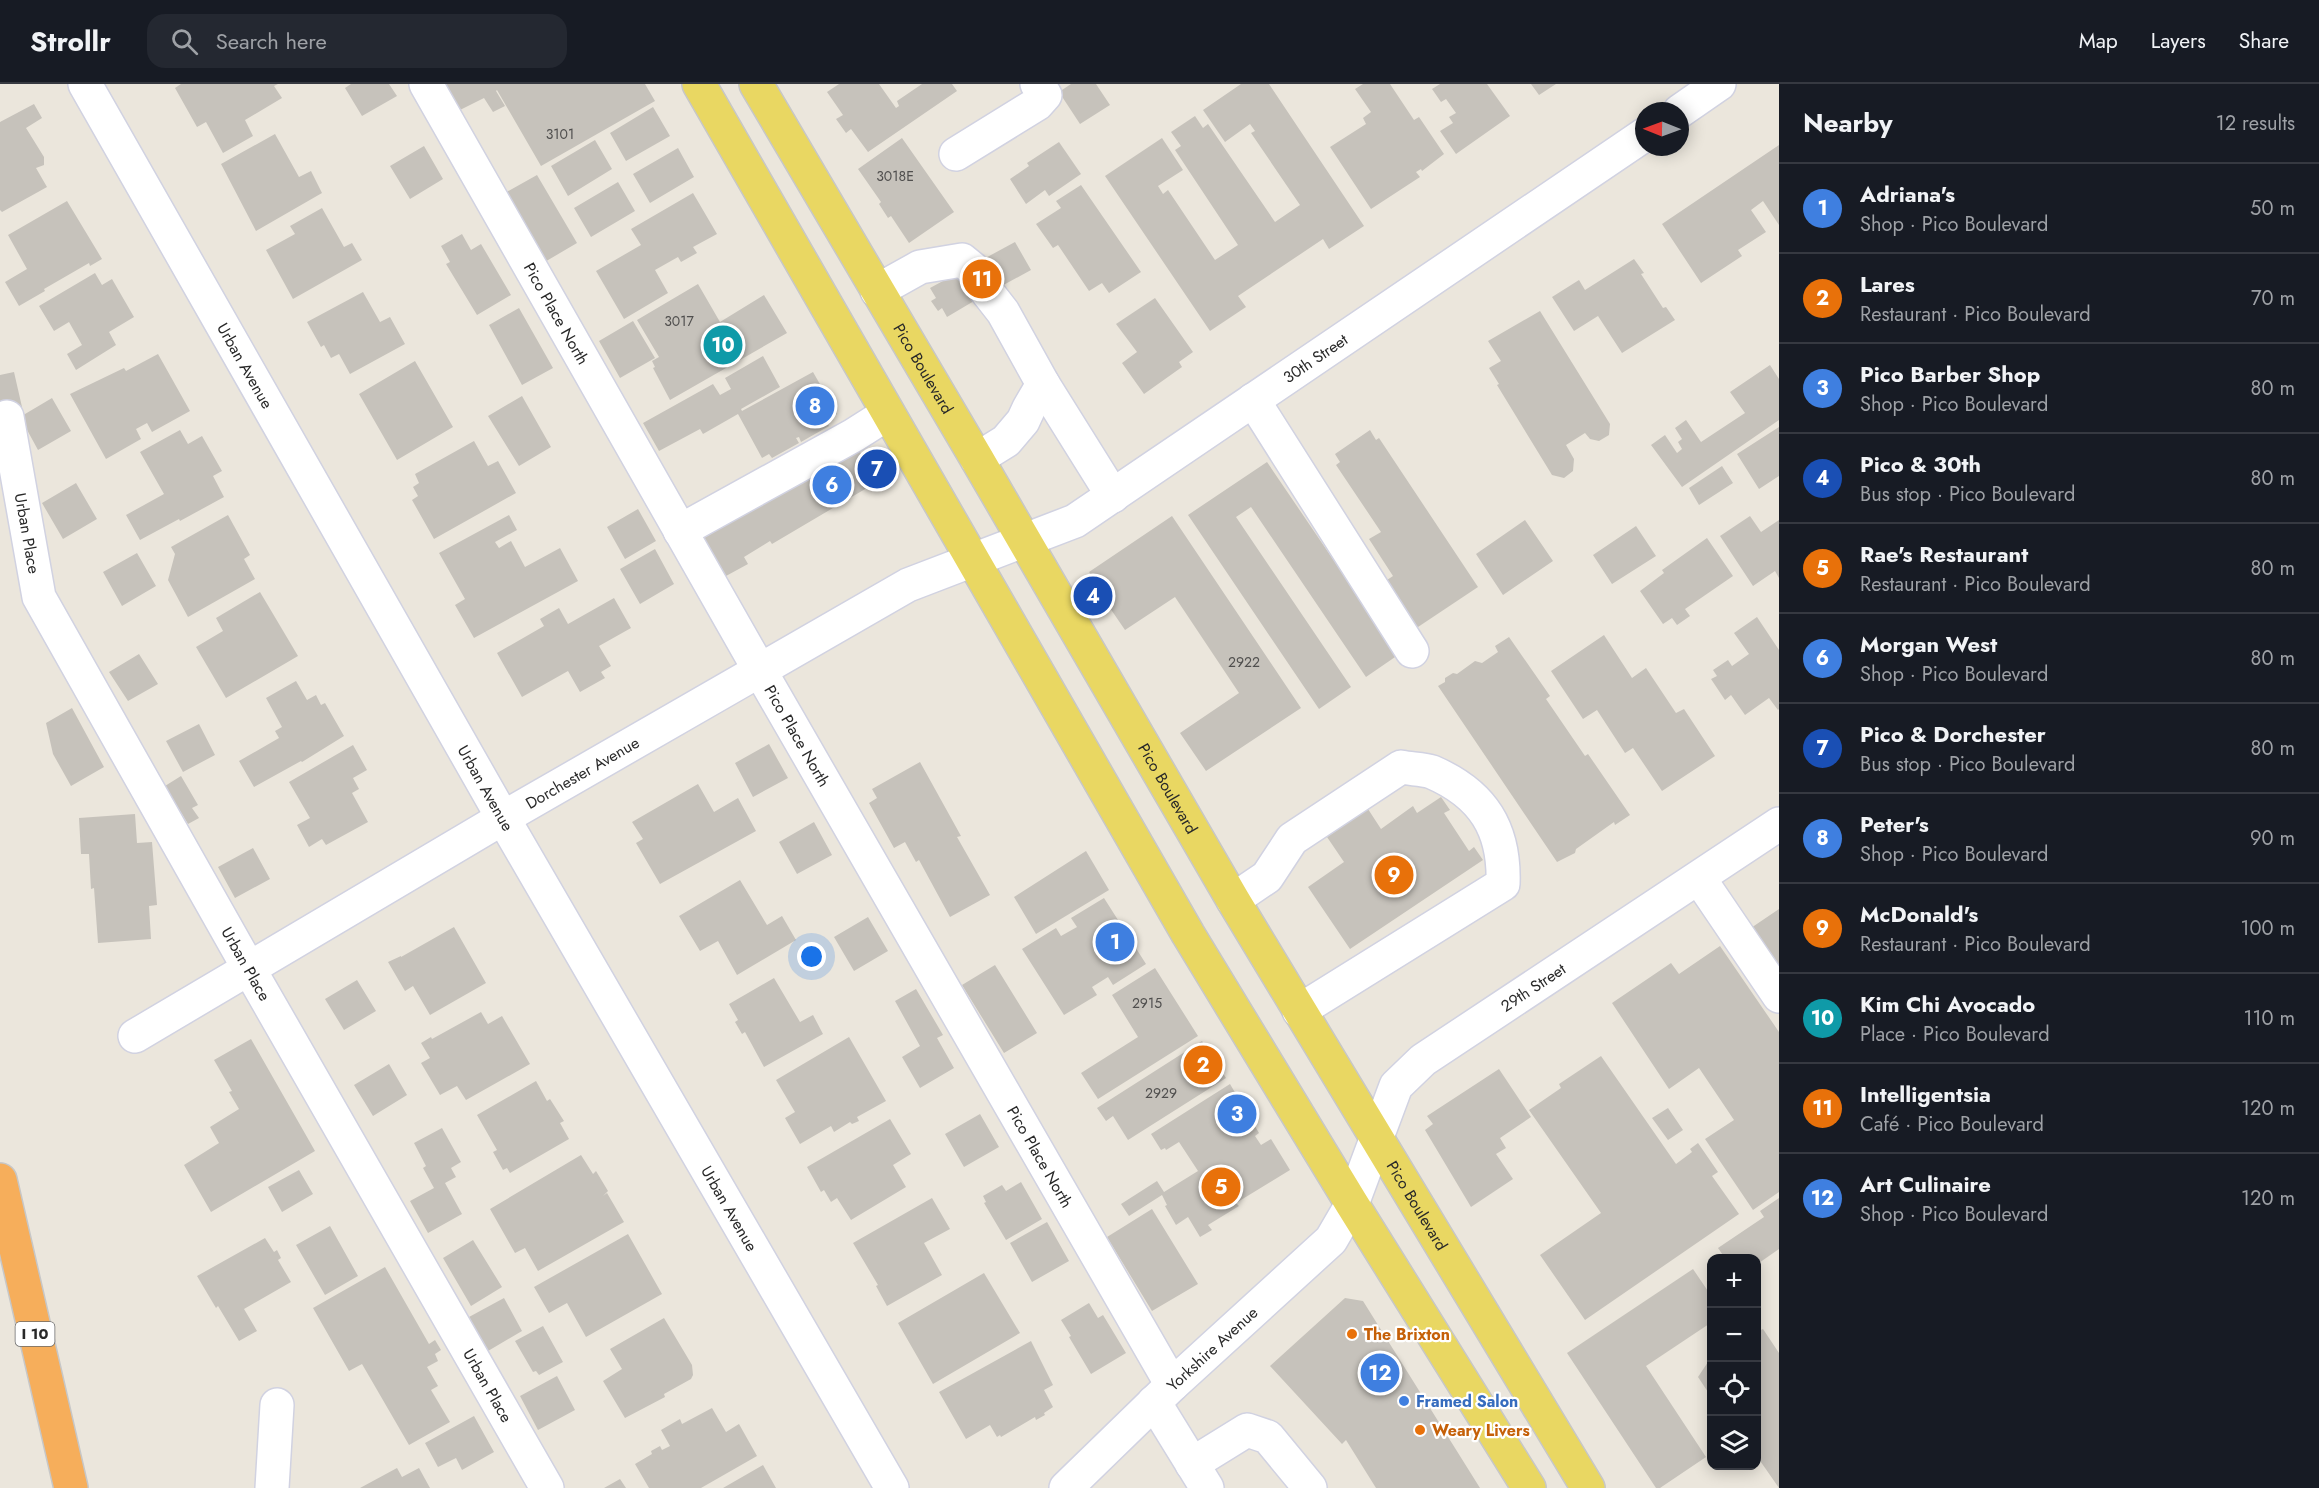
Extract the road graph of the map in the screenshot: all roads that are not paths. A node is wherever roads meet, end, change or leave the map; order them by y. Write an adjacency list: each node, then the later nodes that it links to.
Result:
1 (85, 84): 22 (street, Urban Avenue)
2 (426, 84): 17 (street, Pico Place North)
3 (699, 84): 13 (main road)
4 (756, 84): 10 (main road, Pico Boulevard)
5 (1037, 84): 9 (street)
6 (1719, 84): 7 (street)
7 (1689, 105)
8 (1635, 141): 12 (street, 30th Street)
9 (956, 154)
10 (877, 291): 11 (street); 15 (main road, Pico Boulevard)
11 (1043, 384): 15 (street); 16 (street)
12 (1253, 400): 16 (street, 30th Street); 20 (street)
13 (887, 414): 17 (street); 19 (main road)
14 (7, 417): 26 (street, Urban Place)
15 (977, 459): 18 (main road, Pico Boulevard)
16 (1113, 496): 18 (street, 30th Street)
17 (680, 531): 21 (street, Pico Place North)
18 (1023, 540): 19 (street, 30th Street); 25 (main road, Pico Boulevard)
19 (972, 559): 21 (street, Dorchester Avenue); 32 (main road)
20 (1412, 651)
21 (759, 669): 22 (street, Dorchester Avenue); 33 (street, Pico Place North)
22 (503, 818): 26 (street, Dorchester Avenue); 39 (street, Urban Avenue)
23 (1779, 824): 24 (street, 29th Street)
24 (1700, 878): 27 (street); 30 (street, 29th Street)
25 (1233, 900): 28 (main road, Pico Boulevard); 28 (street)
26 (248, 968): 29 (street, Dorchester Avenue); 38 (street, Urban Place)
27 (1779, 996)
28 (1299, 1011): 30 (main road, Pico Boulevard)
29 (135, 1036)
30 (1377, 1140): 32 (street, 29th Street); 43 (main road, Pico Boulevard)
31 (0, 1180): 36 (highway, I 10)
32 (1352, 1204): 33 (street, Yorkshire Avenue); 42 (main road)
33 (1163, 1394): 35 (street, Pico Place North); 40 (street, Yorkshire Avenue)
34 (277, 1405): 37 (street)
35 (1199, 1476): 41 (street)
36 (71, 1488)
37 (272, 1488)
38 (547, 1488)
39 (891, 1488)
40 (1066, 1488)
41 (1310, 1488)
42 (1529, 1488)
43 (1588, 1488)

